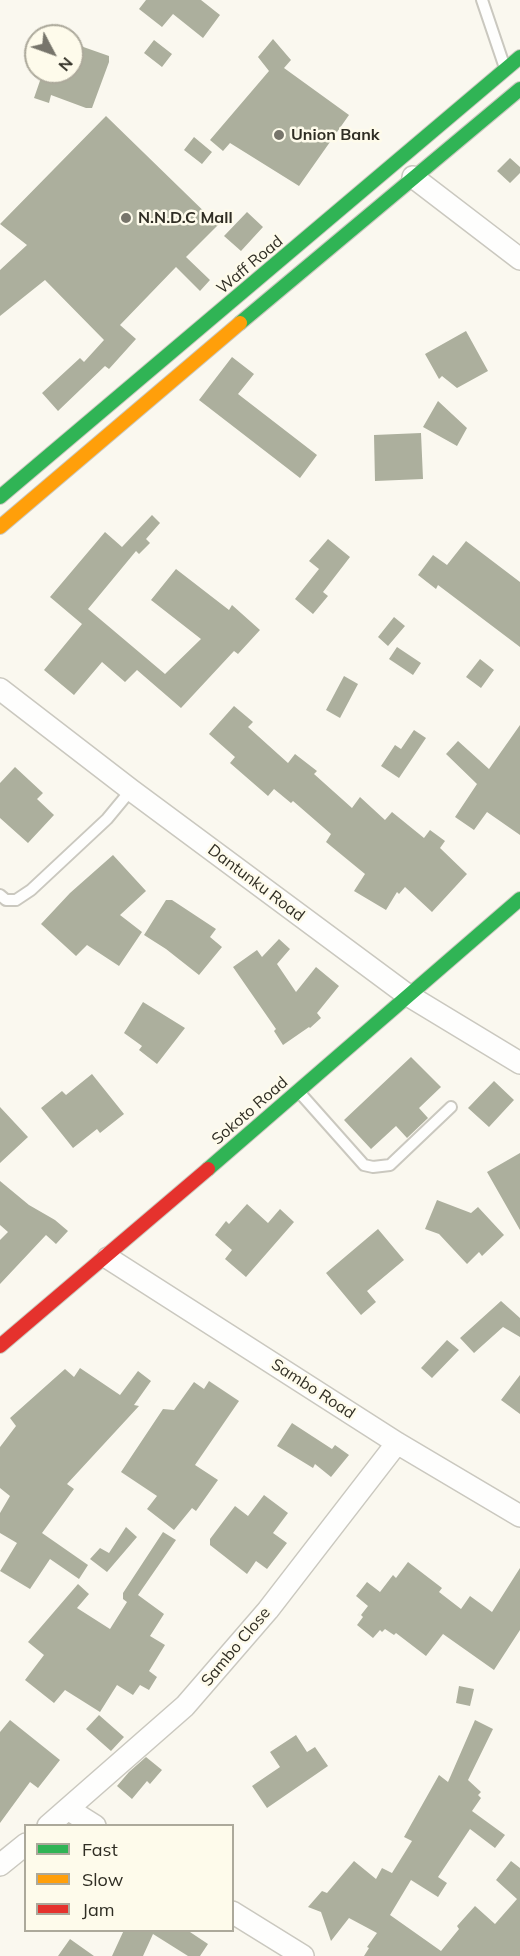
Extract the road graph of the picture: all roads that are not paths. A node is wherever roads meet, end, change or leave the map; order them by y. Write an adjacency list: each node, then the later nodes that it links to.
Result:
1 (482, 0): 3 (lane)
2 (520, 57): 3 (street, Waff Road)
3 (506, 69): 7 (street, Waff Road)
4 (520, 89): 5 (street)
5 (413, 177): 6 (street); 8 (street)
6 (520, 259)
7 (0, 497)
8 (0, 526)
9 (0, 689): 10 (street, Dantunku Road)
10 (131, 790): 11 (lane); 13 (street, Dantunku Road)
11 (0, 895)
12 (520, 899): 13 (street, Sokoto Road)
13 (406, 994): 14 (street, Dantunku Road); 15 (street, Sokoto Road)
14 (520, 1063)
15 (298, 1090): 16 (lane); 17 (street, Sokoto Road)
16 (451, 1107)
17 (108, 1258): 18 (street, Sokoto Road); 19 (street, Sambo Road)
18 (0, 1346)
19 (397, 1443): 20 (street, Sambo Road); 21 (street, Sambo Close)
20 (520, 1516)
21 (68, 1809): 22 (street, Sambo Close); 23 (street)
22 (50, 1824)
23 (92, 1824)
24 (24, 1846): 25 (street)
25 (0, 1865)
26 (234, 1913): 27 (street)
27 (303, 1956)

